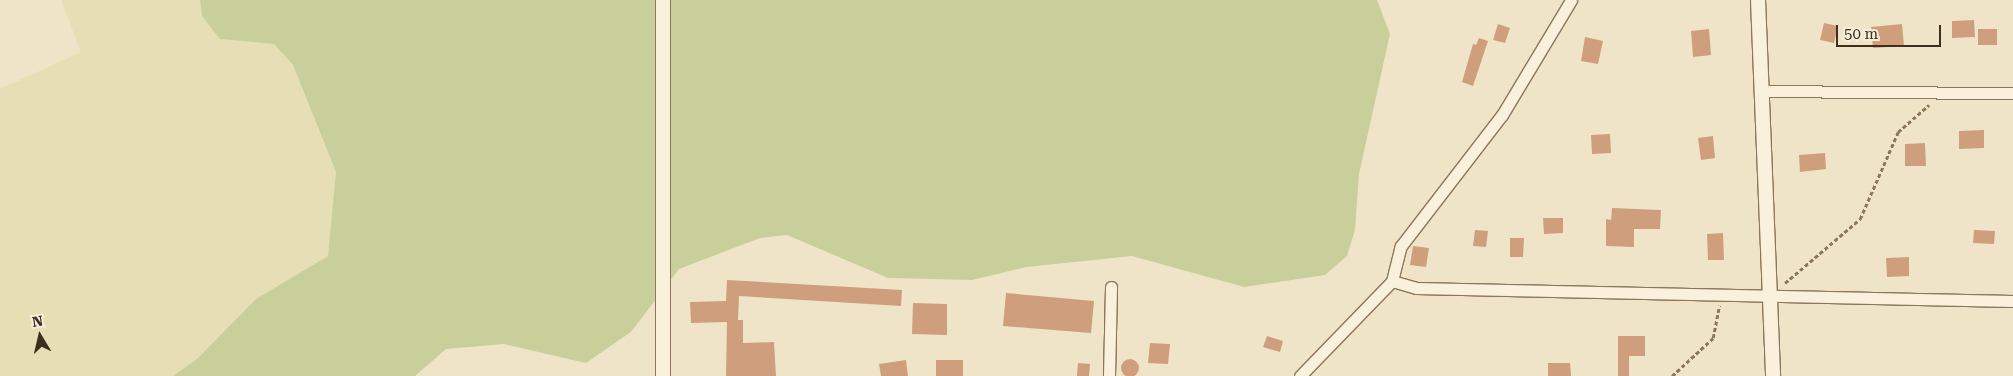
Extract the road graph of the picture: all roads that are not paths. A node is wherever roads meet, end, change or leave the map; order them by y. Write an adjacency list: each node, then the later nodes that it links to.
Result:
1 (663, 0): 10 (street)
2 (1571, 0): 6 (street)
3 (1758, 0): 4 (street)
4 (1762, 91): 5 (street); 8 (street)
5 (2013, 93)
6 (1392, 281): 8 (street); 12 (street)
7 (1111, 288): 11 (street)
8 (1770, 295): 9 (street); 13 (street)
9 (2013, 301)
10 (663, 376)
11 (1109, 376)
12 (1300, 376)
13 (1773, 376)

